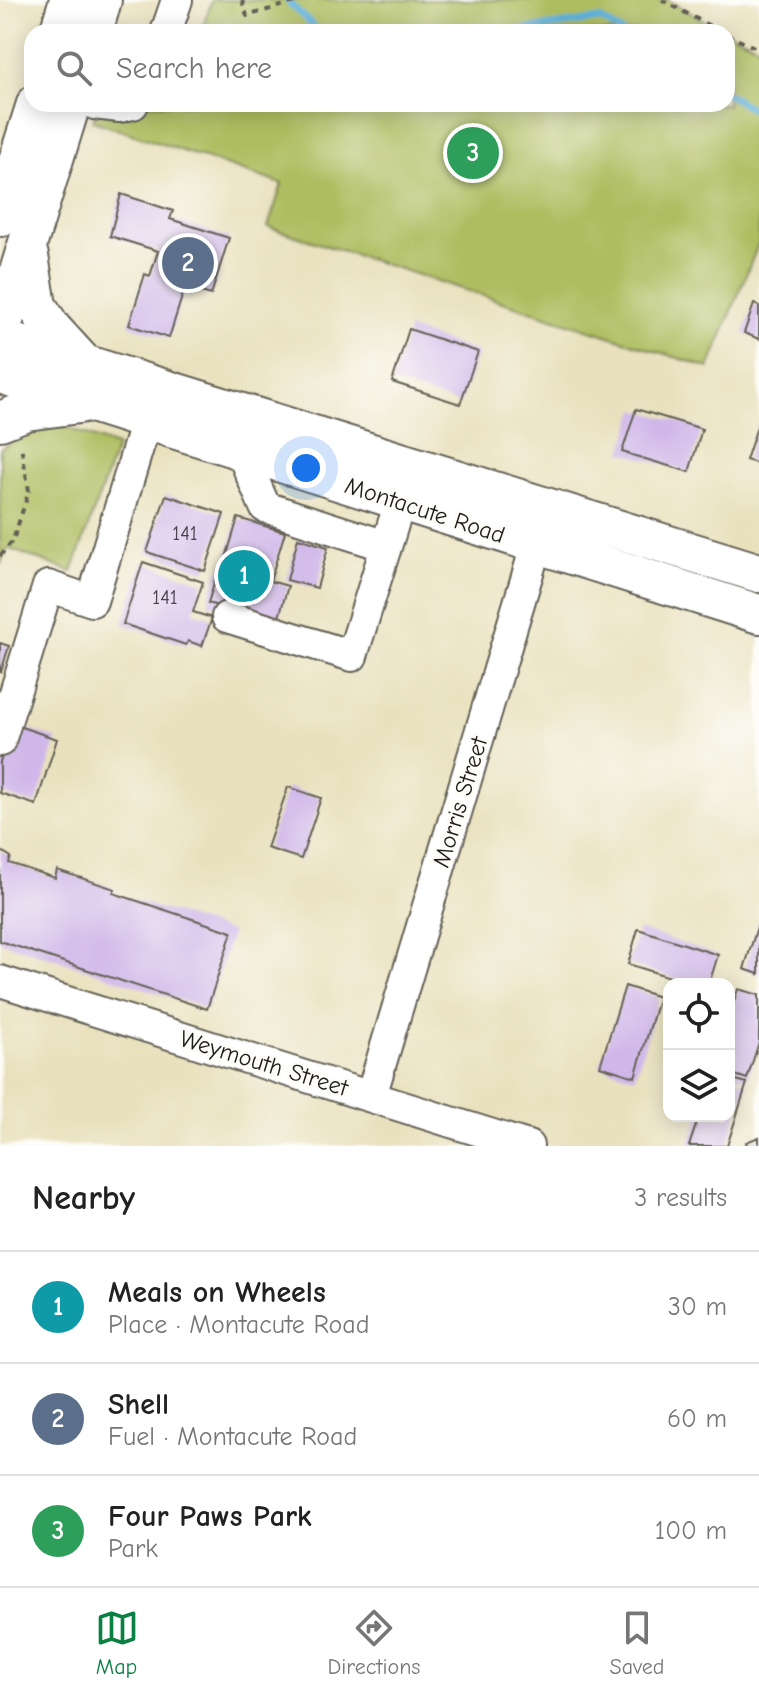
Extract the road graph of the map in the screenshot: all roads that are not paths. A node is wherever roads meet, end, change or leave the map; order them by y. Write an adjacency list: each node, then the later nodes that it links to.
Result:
1 (69, 0): 4 (main road)
2 (102, 0): 5 (main road)
3 (177, 0): 6 (street)
4 (62, 24)
5 (95, 24)
6 (169, 24)
7 (33, 112): 9 (main road)
8 (69, 112): 10 (main road)
9 (0, 217)
10 (28, 249): 11 (main road); 12 (main road)
11 (0, 336): 12 (main road, Montacute Road)
12 (84, 365): 19 (main road, Montacute Road)
13 (0, 374): 14 (main road, Montacute Road)
14 (90, 403): 15 (main road); 16 (main road, Montacute Road)
15 (8, 417)
16 (146, 421): 17 (main road, Montacute Road); 25 (street)
17 (241, 451): 18 (main road, Montacute Road); 21 (street)
18 (400, 502): 20 (main road, Montacute Road); 21 (street)
19 (547, 507): 20 (street, Morris Street); 22 (main road, Montacute Road)
20 (537, 545): 23 (main road, Montacute Road); 28 (street, Morris Street)
21 (386, 546): 24 (street)
22 (759, 573)
23 (759, 614)
24 (227, 617)
25 (5, 707): 26 (street)
26 (0, 741)
27 (0, 981): 28 (street, Weymouth Street)
28 (371, 1096): 29 (street, Weymouth Street)
29 (528, 1146)

